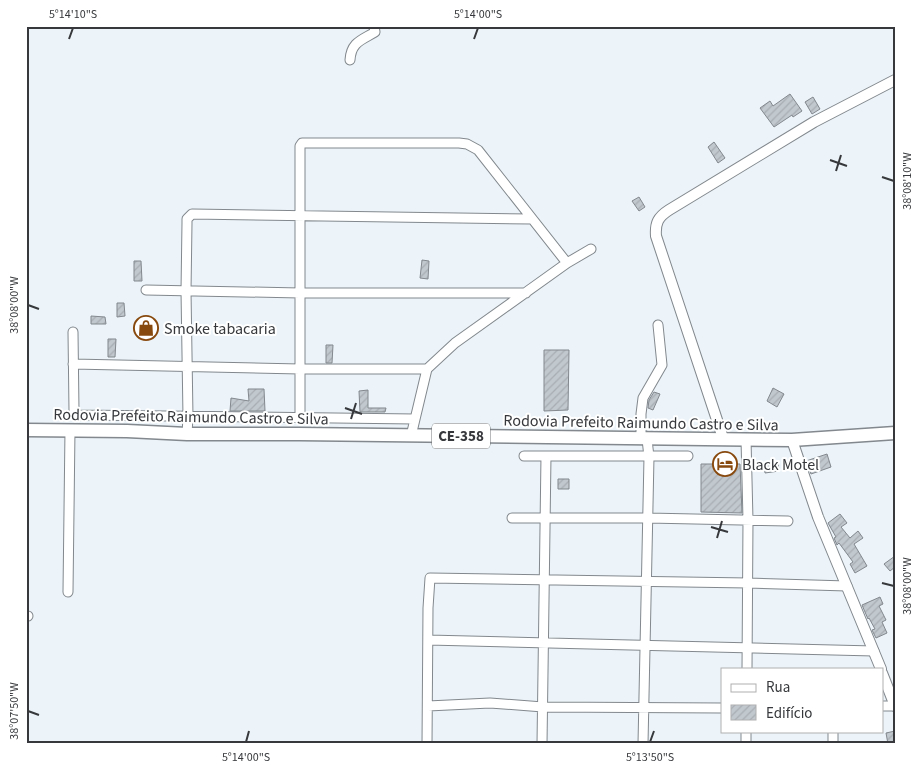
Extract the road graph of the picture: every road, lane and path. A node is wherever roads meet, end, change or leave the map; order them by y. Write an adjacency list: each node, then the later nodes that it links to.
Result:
1 (374, 26): 2 (street)
2 (350, 60)
3 (895, 80): 26 (street)
4 (300, 216): 5 (street); 5 (street); 9 (street); 10 (street)
5 (532, 220): 7 (street)
6 (591, 249): 7 (street)
7 (568, 263): 11 (street)
8 (146, 290): 9 (street)
9 (186, 291): 10 (street); 15 (street)
10 (300, 292): 11 (street); 16 (street)
11 (526, 293): 17 (street)
12 (658, 325): 27 (street)
13 (74, 332): 14 (street)
14 (72, 364): 15 (street); 18 (street)
15 (187, 366): 16 (street); 18 (street)
16 (300, 369): 17 (street); 19 (street)
17 (427, 369): 20 (street)
18 (188, 417): 19 (street); 24 (street)
19 (300, 418): 20 (street)
20 (416, 419): 25 (street)
21 (26, 430): 22 (main road, Rodovia Prefeito Raimundo Castro e Silva / CE-358)
22 (70, 430): 24 (main road, Rodovia Prefeito Raimundo Castro e Silva / CE-358); 43 (street)
23 (895, 433): 29 (main road, Rodovia Prefeito Raimundo Castro e Silva / CE-358)
24 (187, 434): 25 (main road, Rodovia Prefeito Raimundo Castro e Silva / CE-358)
25 (411, 436): 27 (main road, Rodovia Prefeito Raimundo Castro e Silva / CE-358)
26 (723, 438): 27 (main road, Rodovia Prefeito Raimundo Castro e Silva / CE-358); 28 (main road, Rodovia Prefeito Raimundo Castro e Silva / CE-358)
27 (644, 439): 33 (street)
28 (746, 439): 29 (main road, Rodovia Prefeito Raimundo Castro e Silva / CE-358); 37 (street)
29 (792, 440): 42 (street)
30 (524, 456): 31 (street)
31 (546, 456): 33 (street); 34 (street)
32 (688, 456): 33 (street)
33 (649, 457): 36 (street)
34 (545, 517): 35 (street); 36 (street); 39 (street)
35 (512, 518)
36 (648, 518): 37 (street); 40 (street)
37 (748, 520): 38 (street); 41 (street)
38 (788, 521)
39 (544, 579): 40 (street); 44 (street); 45 (street)
40 (647, 581): 41 (street); 46 (street)
41 (748, 583): 42 (street); 47 (street)
42 (847, 586): 48 (street)
43 (68, 592)
44 (428, 640): 45 (street); 52 (street)
45 (544, 643): 46 (street); 54 (street)
46 (645, 646): 47 (street); 55 (street)
47 (748, 648): 48 (street); 49 (street)
48 (874, 651): 50 (street)
49 (747, 668)
50 (881, 668)
51 (884, 678): 53 (street)
52 (428, 706): 54 (street); 57 (street)
53 (895, 706)
54 (543, 707): 55 (street); 58 (street)
55 (644, 708): 56 (street); 59 (street)
56 (721, 708)
57 (427, 744)
58 (542, 744)
59 (644, 744)

